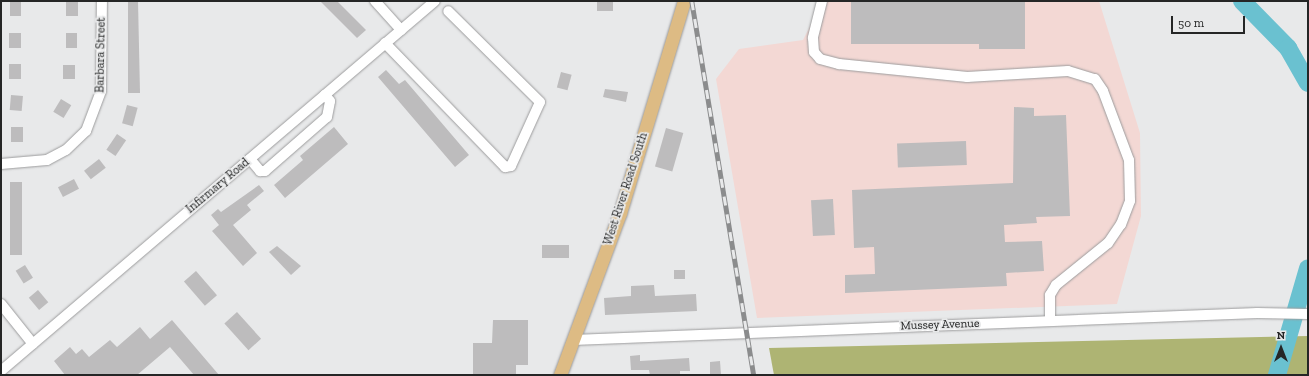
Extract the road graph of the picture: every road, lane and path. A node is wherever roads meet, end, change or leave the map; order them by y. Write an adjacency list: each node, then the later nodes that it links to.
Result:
1 (102, 1): 11 (street, Barbara Street)
2 (375, 1): 7 (street)
3 (434, 1): 7 (street, Infirmary Road)
4 (684, 1): 15 (main road, West River Road South)
5 (822, 1): 14 (street)
6 (448, 11): 8 (street)
7 (401, 30): 8 (street, Infirmary Road)
8 (386, 43): 9 (street, Infirmary Road)
9 (325, 95): 10 (street, Infirmary Road); 10 (street)
10 (250, 159): 16 (street, Infirmary Road)
11 (1, 164)
12 (1, 304): 16 (street)
13 (1308, 314): 14 (street, Mussey Avenue)
14 (1050, 321): 15 (street, Mussey Avenue)
15 (573, 340): 18 (main road, West River Road South)
16 (33, 344): 17 (street, Infirmary Road)
17 (1, 371)
18 (560, 375)

